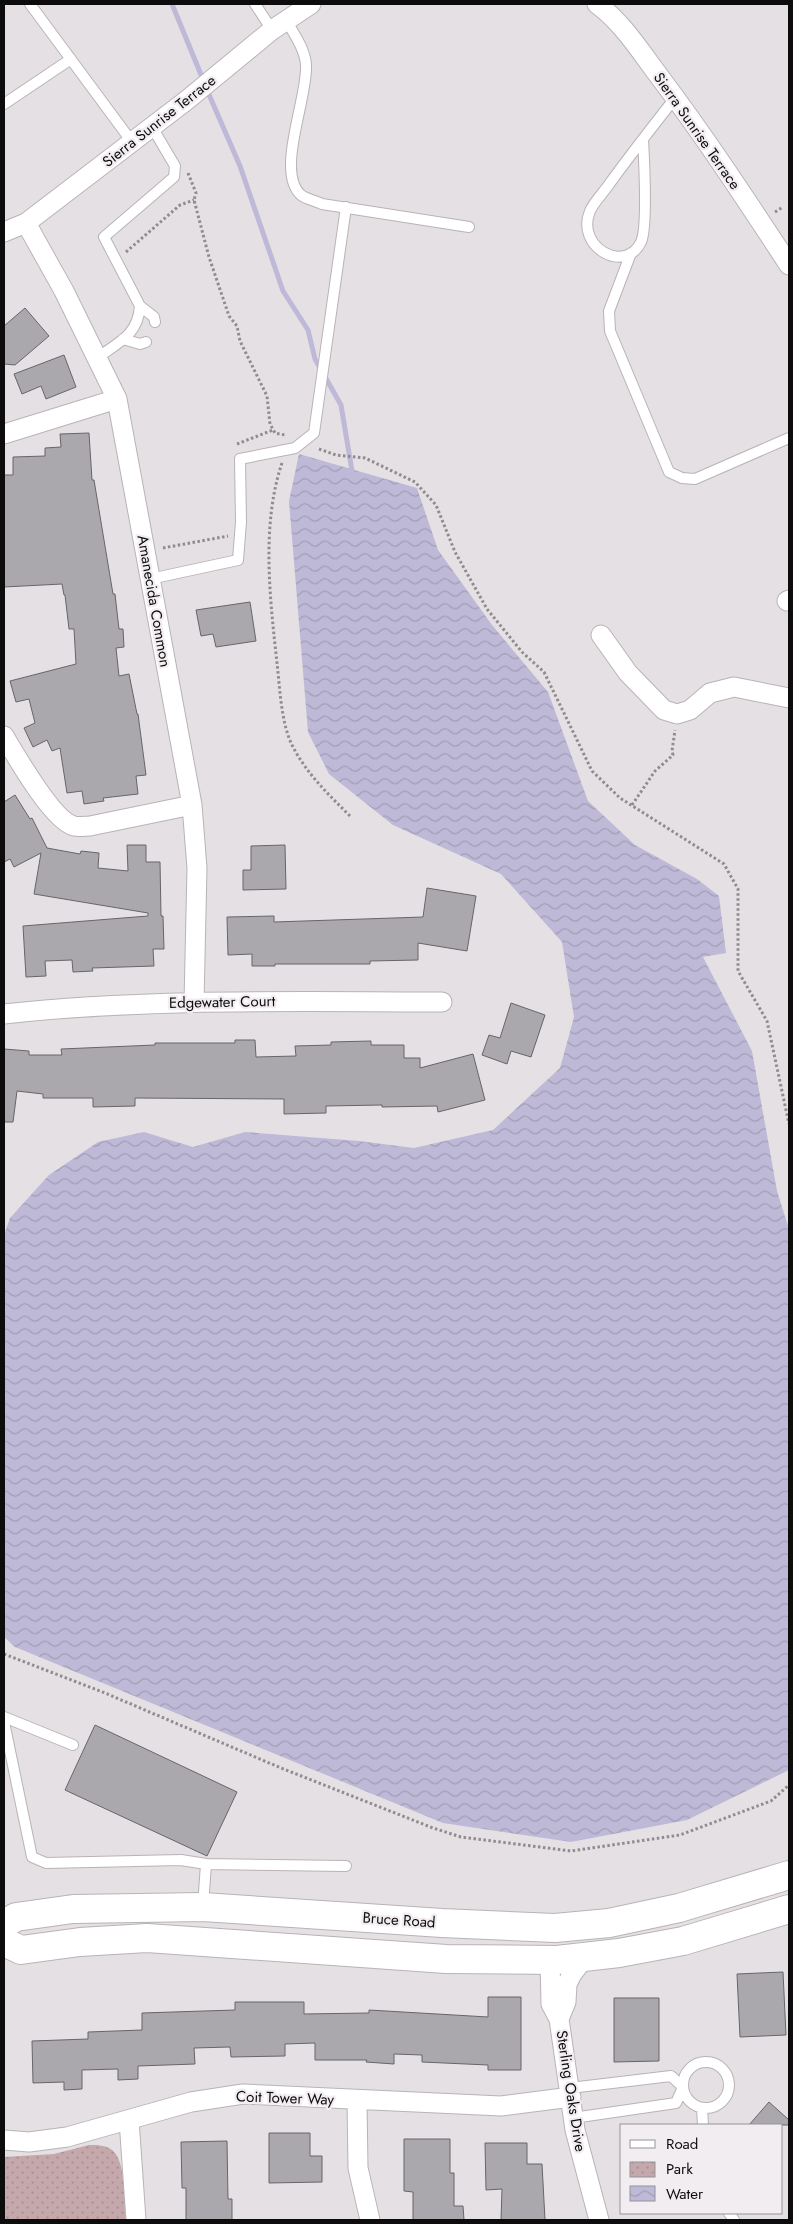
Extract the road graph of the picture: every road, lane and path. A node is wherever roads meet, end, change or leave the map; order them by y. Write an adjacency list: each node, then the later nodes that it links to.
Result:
1 (30, 4): 6 (lane)
2 (255, 4): 5 (lane)
3 (311, 4): 5 (street, Sierra Sunrise Terrace)
4 (607, 7): 7 (street, Sierra Sunrise Terrace)
5 (279, 25): 9 (street, Sierra Sunrise Terrace); 14 (lane)
6 (71, 59): 8 (lane); 11 (lane)
7 (675, 98): 10 (lane); 20 (street, Sierra Sunrise Terrace)
8 (4, 104)
9 (152, 127): 11 (street, Sierra Sunrise Terrace); 21 (lane)
10 (643, 139): 18 (lane); 18 (lane)
11 (132, 142): 15 (street, Sierra Sunrise Terrace)
12 (186, 168): 13 (path)
13 (194, 200): 19 (path); 27 (path)
14 (346, 208): 16 (lane); 36 (lane)
15 (26, 223): 17 (street, Sierra Sunrise Terrace); 25 (street, Amanecida Common)
16 (469, 227)
17 (4, 232)
18 (631, 253): 30 (lane)
19 (130, 261)
20 (789, 265)
21 (140, 306): 22 (lane); 23 (lane)
22 (155, 322)
23 (123, 339): 24 (lane); 25 (lane)
24 (146, 342)
25 (98, 358): 26 (street, Amanecida Common)
26 (117, 399): 28 (street); 36 (street, Amanecida Common)
27 (273, 430): 29 (path); 31 (path)
28 (4, 434)
29 (288, 434)
30 (789, 438)
31 (236, 445)
32 (319, 449): 42 (path)
33 (282, 462): 43 (path)
34 (234, 535): 35 (path)
35 (161, 548)
36 (150, 579): 41 (street, Amanecida Common)
37 (601, 635): 38 (street)
38 (789, 698)
39 (4, 736): 41 (street)
40 (672, 750): 42 (path)
41 (192, 805): 44 (street, Amanecida Common)
42 (632, 805): 47 (path)
43 (350, 816)
44 (194, 1002): 45 (street, Edgewater Court); 46 (street, Edgewater Court)
45 (442, 1002)
46 (4, 1014)
47 (789, 1124)
48 (4, 1654): 52 (path)
49 (4, 1717): 51 (lane)
50 (4, 1722): 53 (lane)
51 (73, 1745)
52 (789, 1785)
53 (206, 1864): 54 (lane); 56 (lane)
54 (346, 1866)
55 (789, 1875): 57 (main road, Bruce Road)
56 (203, 1907): 57 (main road, Bruce Road); 59 (main road, Bruce Road)
57 (679, 1908): 62 (main road)
58 (789, 1909): 61 (main road)
59 (4, 1924)
60 (4, 1942): 62 (main road)
61 (585, 1957): 62 (main road); 63 (street, Sterling Oaks Drive)
62 (550, 1960): 63 (street, Sterling Oaks Drive)
63 (559, 2019): 65 (street, Sterling Oaks Drive)
64 (683, 2087): 65 (lane); 67 (lane); 67 (lane); 68 (lane)
65 (570, 2093): 66 (street, Coit Tower Way); 68 (street, Sterling Oaks Drive)
66 (357, 2100): 69 (street, Coit Tower Way); 73 (street)
67 (702, 2108): 70 (lane)
68 (573, 2118): 74 (street, Sterling Oaks Drive)
69 (129, 2120): 71 (street, Coit Tower Way); 72 (street)
70 (703, 2124)
71 (4, 2140)
72 (136, 2220)
73 (370, 2220)
74 (599, 2220)

